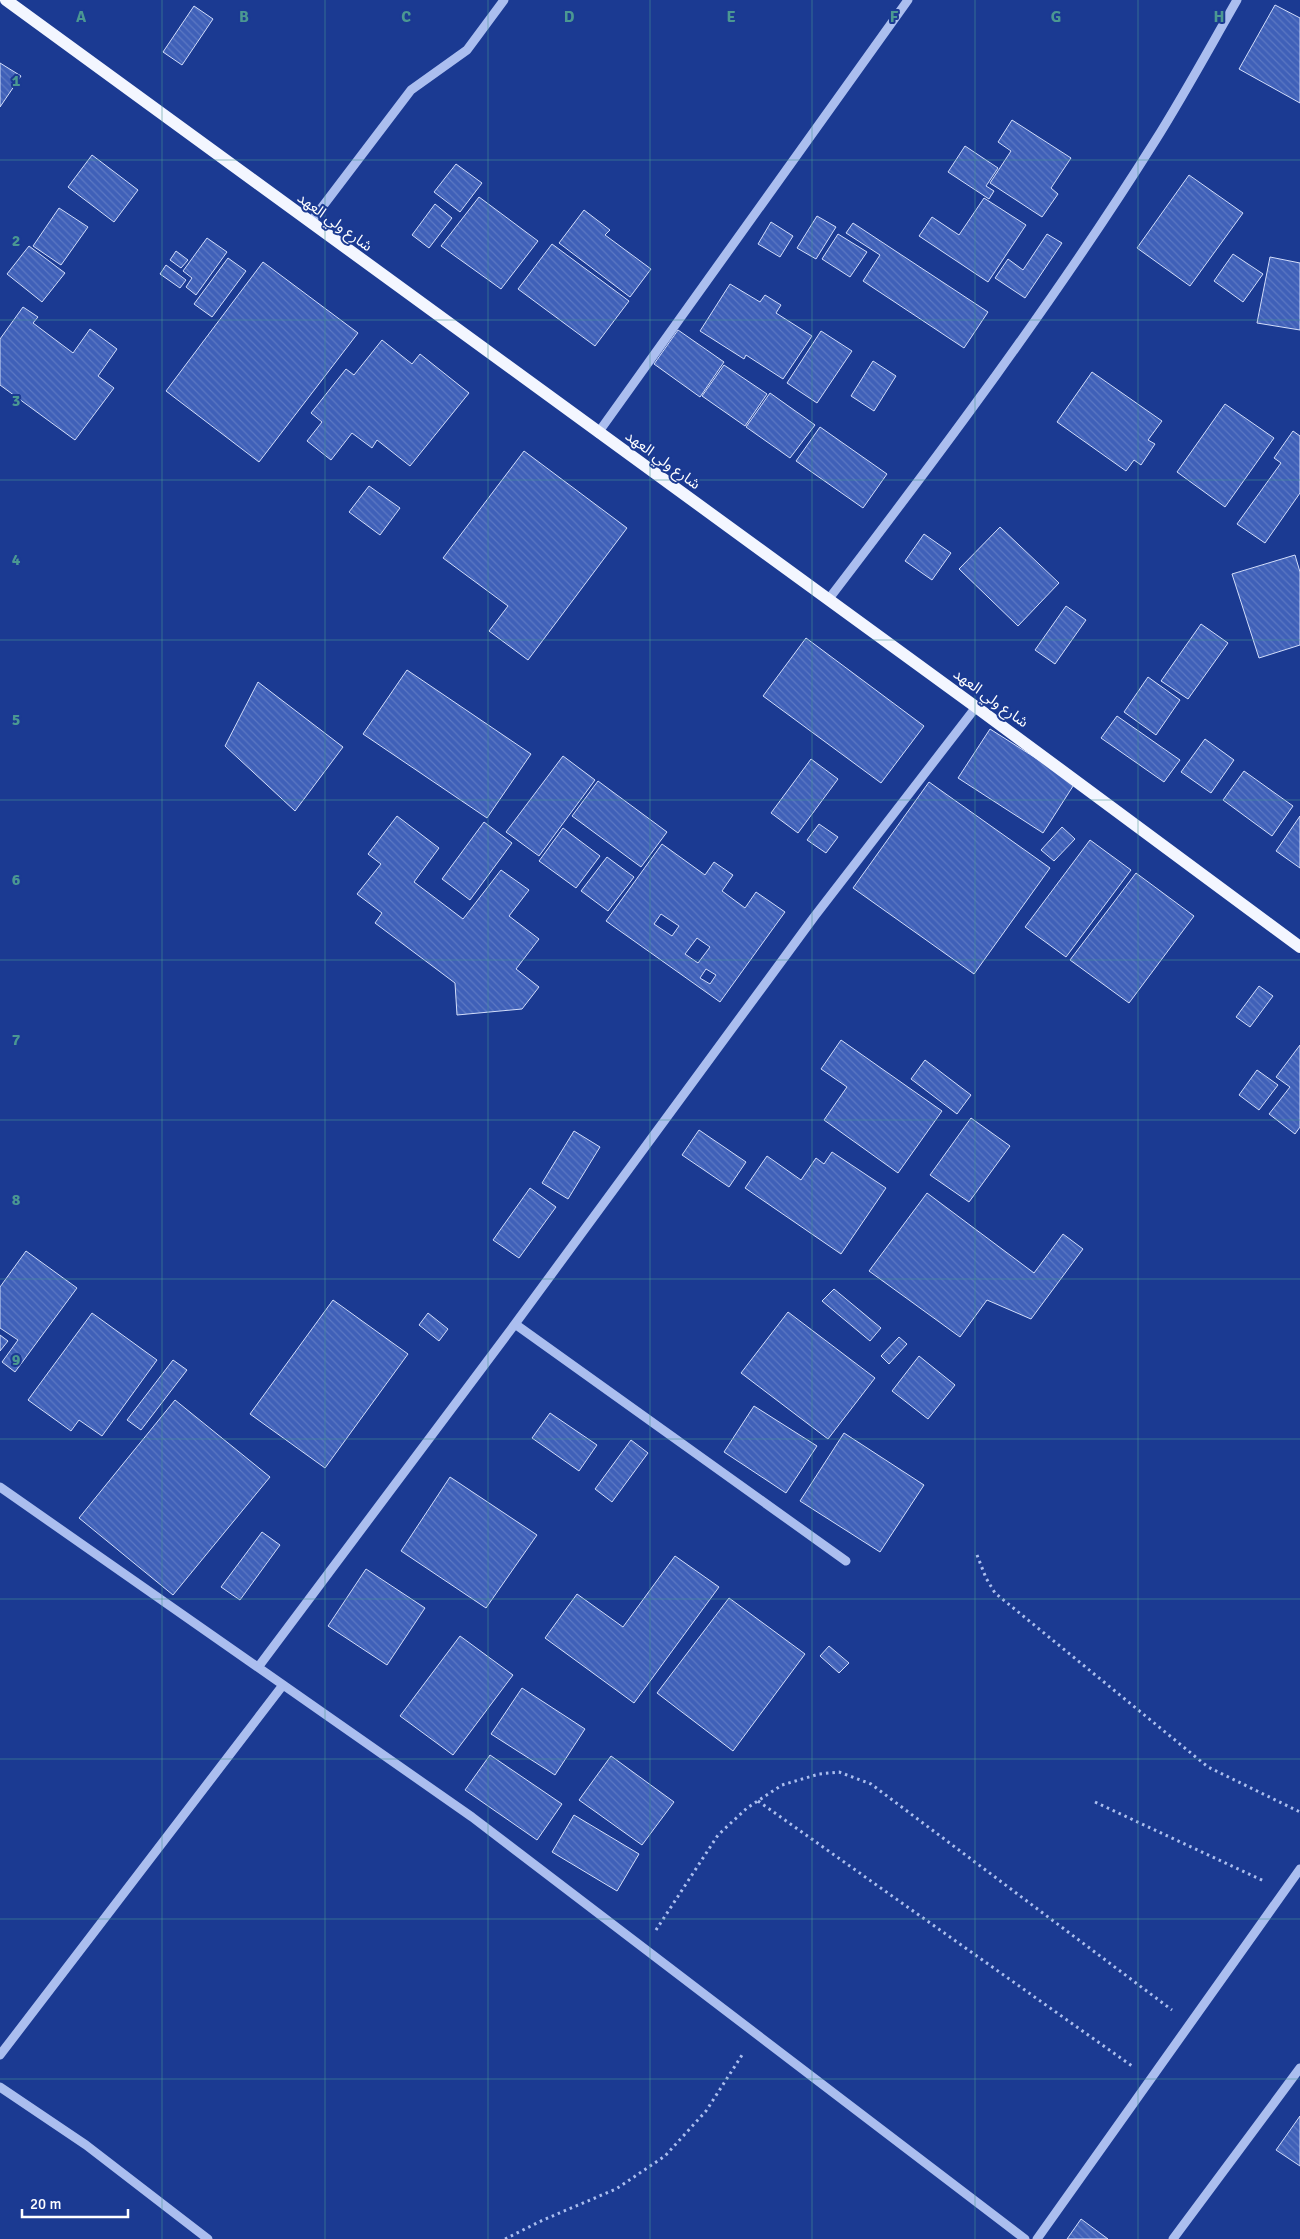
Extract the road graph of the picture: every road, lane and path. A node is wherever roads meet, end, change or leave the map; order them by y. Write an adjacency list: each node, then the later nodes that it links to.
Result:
1 (6, 0): 5 (main road, شارع ولي العهد)
2 (504, 0): 5 (street)
3 (908, 0): 6 (street)
4 (1237, 0): 7 (street)
5 (310, 223): 6 (main road, شارع ولي العهد)
6 (598, 433): 7 (main road, شارع ولي العهد)
7 (828, 600): 8 (main road, شارع ولي العهد)
8 (976, 707): 9 (main road, شارع ولي العهد); 10 (street)
9 (1300, 947)
10 (515, 1324): 13 (street); 14 (street)
11 (0, 1487): 14 (street)
12 (977, 1555): 18 (path)
13 (846, 1561)
14 (259, 1666): 15 (street)
15 (283, 1684): 21 (street); 24 (street)
16 (758, 1800): 21 (path); 22 (path); 26 (path)
17 (1095, 1802): 20 (path)
18 (1300, 1812)
19 (1300, 1869): 20 (street)
20 (1285, 1890): 22 (street)
21 (645, 1947): 23 (street)
22 (1190, 2024): 26 (street)
23 (756, 2033): 29 (path); 30 (street)
24 (0, 2055)
25 (1300, 2068): 32 (street)
26 (1150, 2080): 31 (street)
27 (0, 2087): 28 (street)
28 (208, 2239)
29 (505, 2239)
30 (1025, 2239)
31 (1038, 2239)
32 (1173, 2239)

